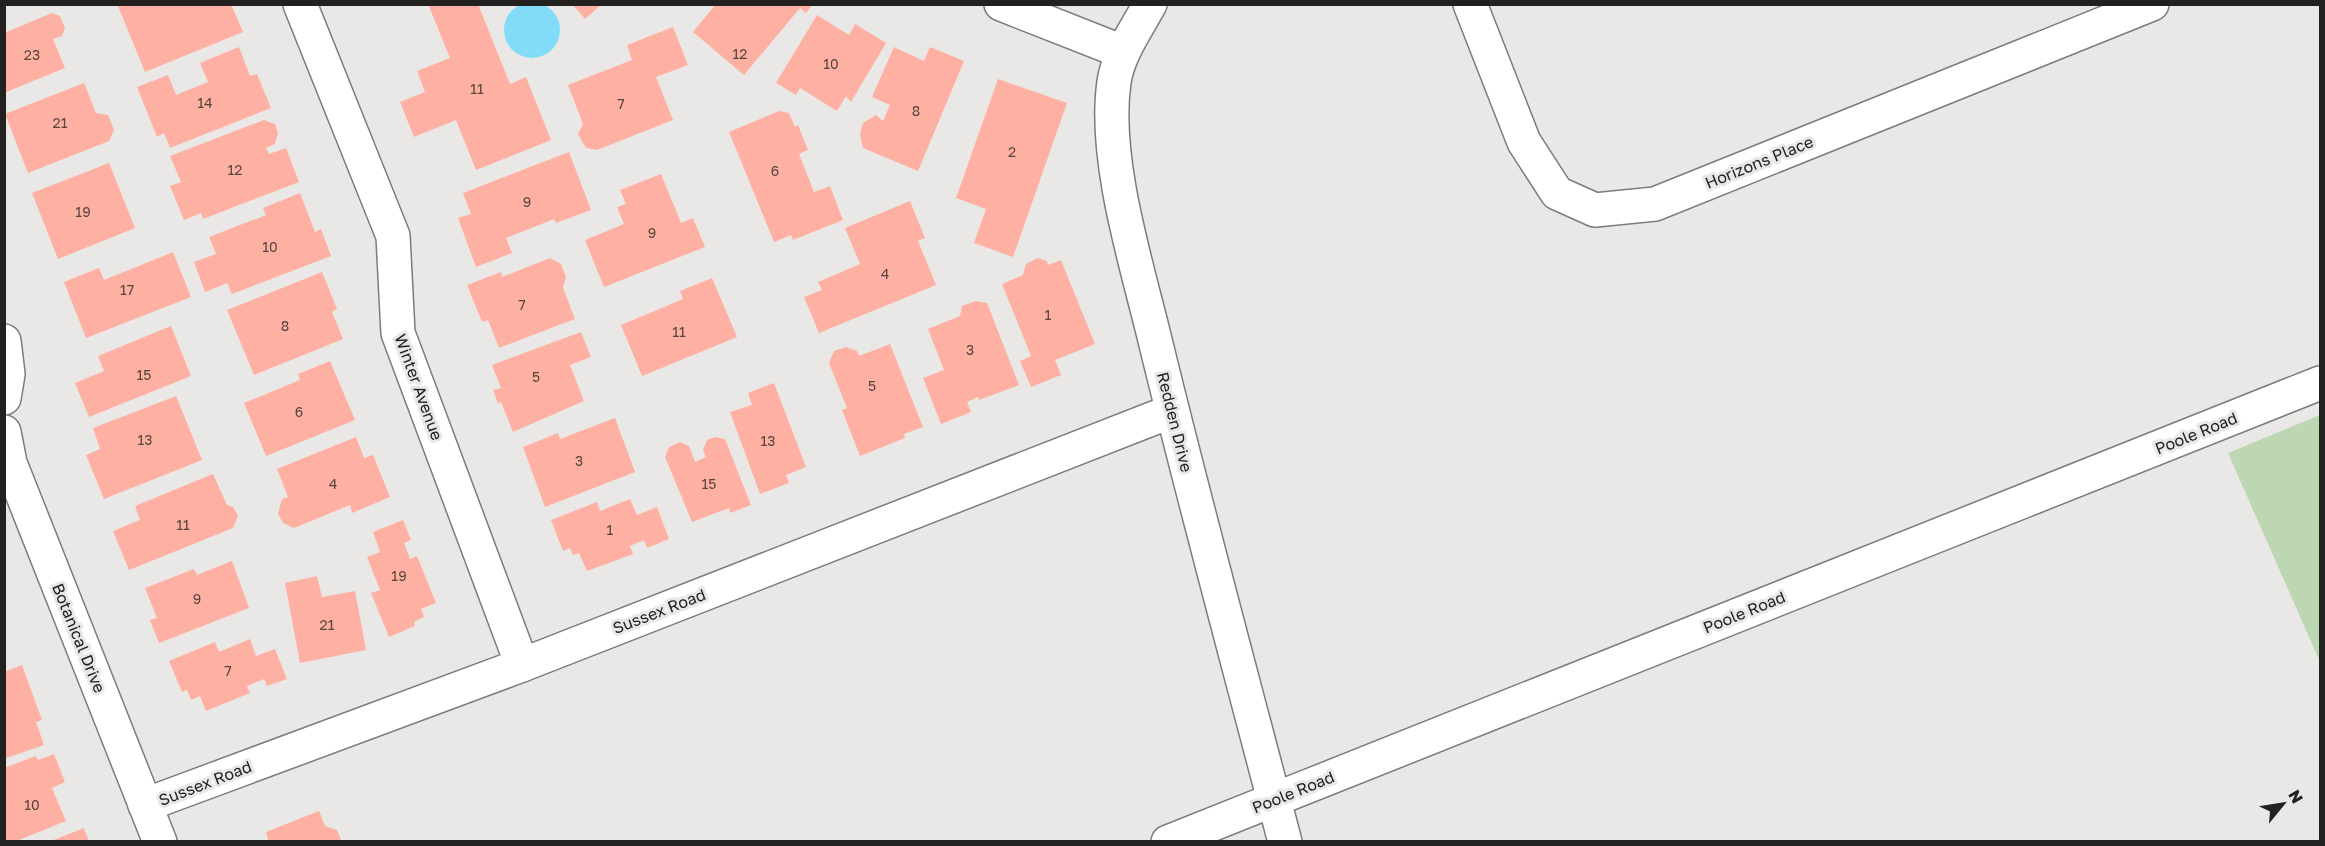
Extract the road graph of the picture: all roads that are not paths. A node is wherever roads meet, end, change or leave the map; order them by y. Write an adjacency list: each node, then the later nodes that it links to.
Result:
1 (300, 4): 12 (street, Winter Avenue)
2 (1001, 4): 6 (street)
3 (1150, 4): 6 (street, Redden Drive)
4 (1470, 4): 5 (street, Horizons Place)
5 (2152, 4)
6 (1123, 52): 10 (street, Redden Drive)
7 (4, 341): 9 (street)
8 (2320, 383): 13 (street, Poole Road)
9 (4, 398)
10 (1172, 411): 12 (street, Sussex Road); 13 (street, Redden Drive)
11 (4, 432): 14 (street, Botanical Drive)
12 (522, 664): 14 (street, Sussex Road)
13 (1274, 800): 16 (street, Poole Road); 17 (street, Redden Drive)
14 (145, 805): 15 (street, Botanical Drive)
15 (160, 842)
16 (1168, 842)
17 (1285, 842)

